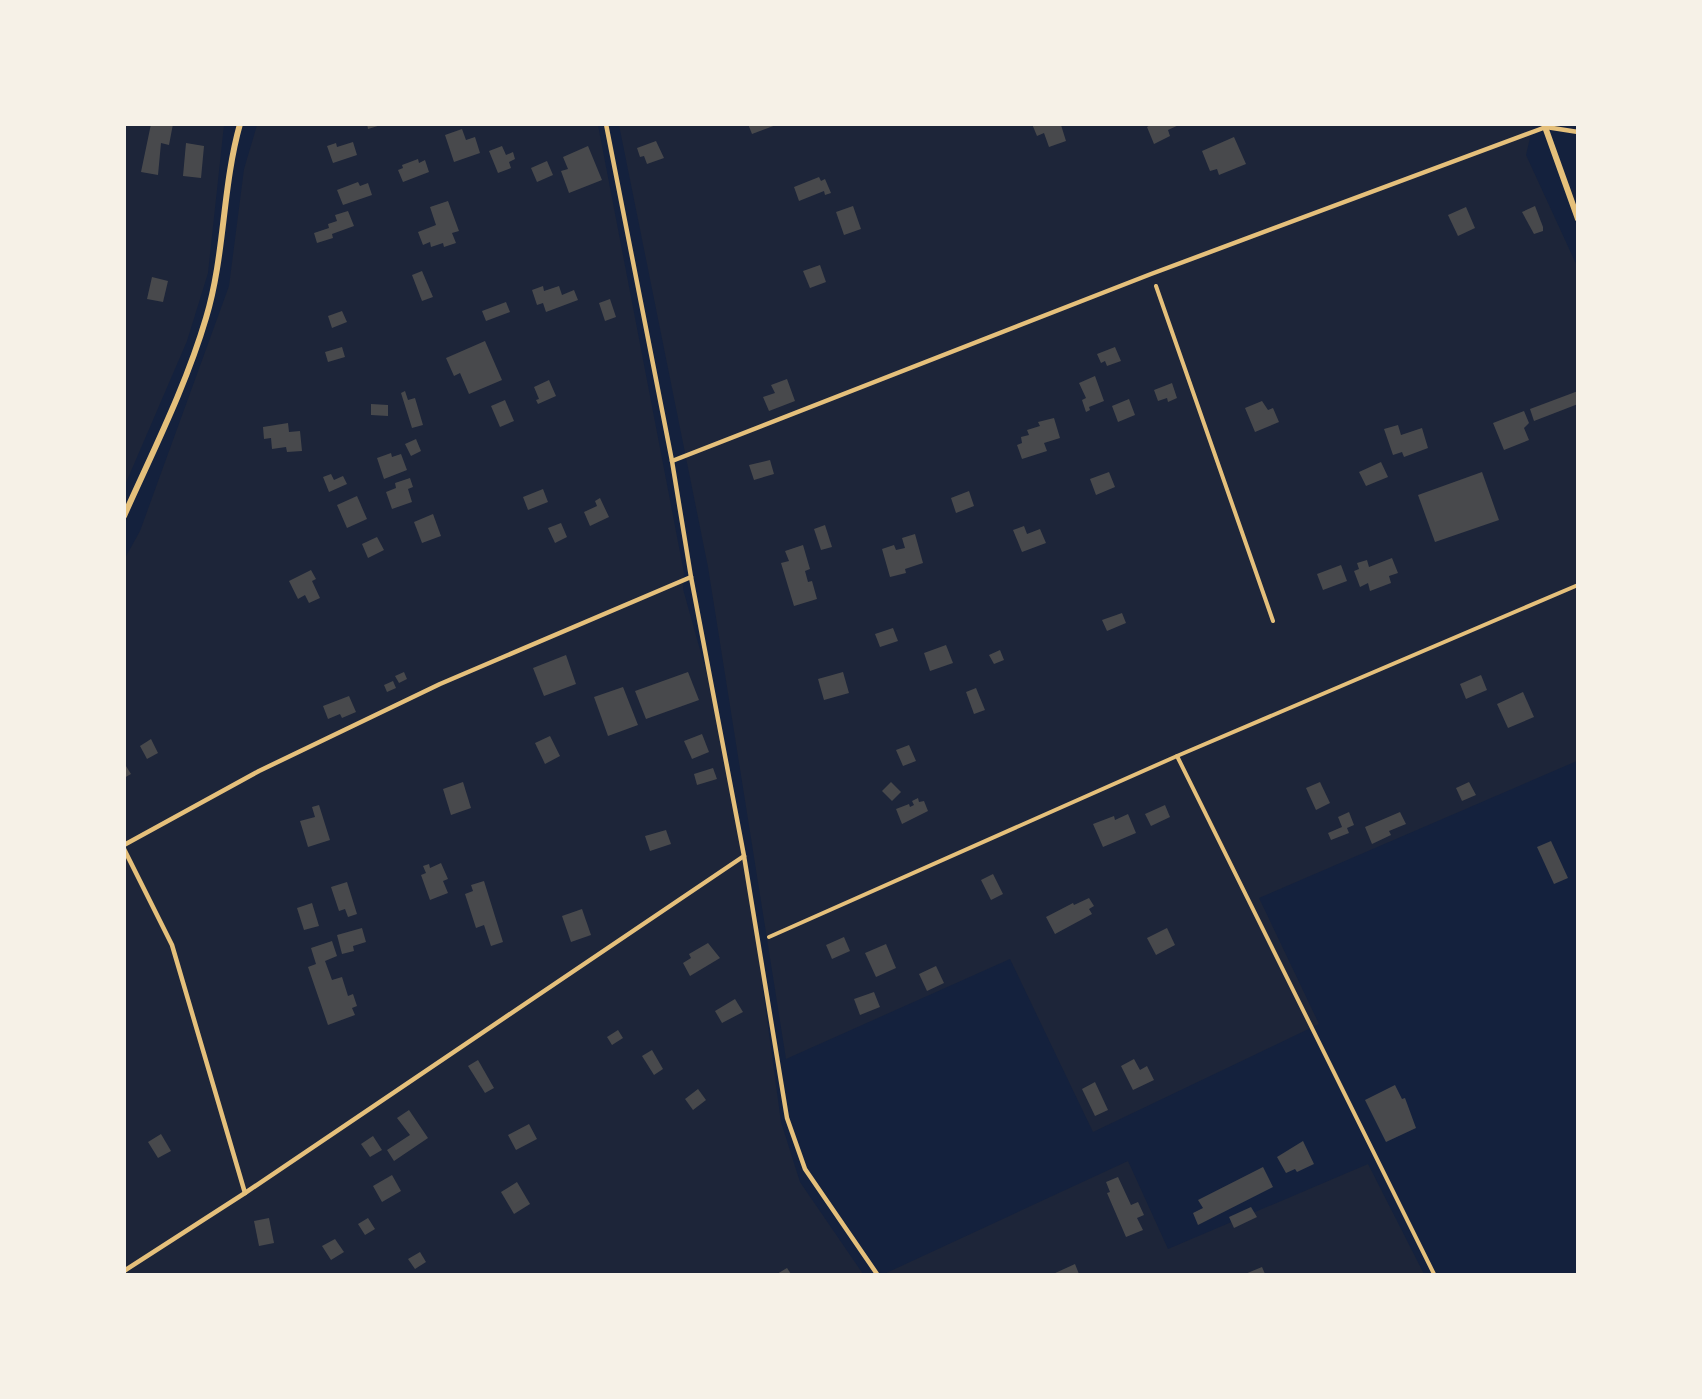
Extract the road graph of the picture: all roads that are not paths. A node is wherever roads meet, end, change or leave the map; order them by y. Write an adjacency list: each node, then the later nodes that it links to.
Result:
1 (240, 124): 7 (street)
2 (606, 124): 6 (lane)
3 (1545, 126): 4 (lane); 5 (street); 6 (lane)
4 (1578, 132)
5 (1578, 219)
6 (672, 461): 8 (lane)
7 (124, 516)
8 (691, 577): 9 (lane); 10 (lane)
9 (124, 847): 11 (lane)
10 (744, 856): 11 (lane); 13 (lane)
11 (245, 1193): 12 (lane)
12 (124, 1271)
13 (877, 1275)

